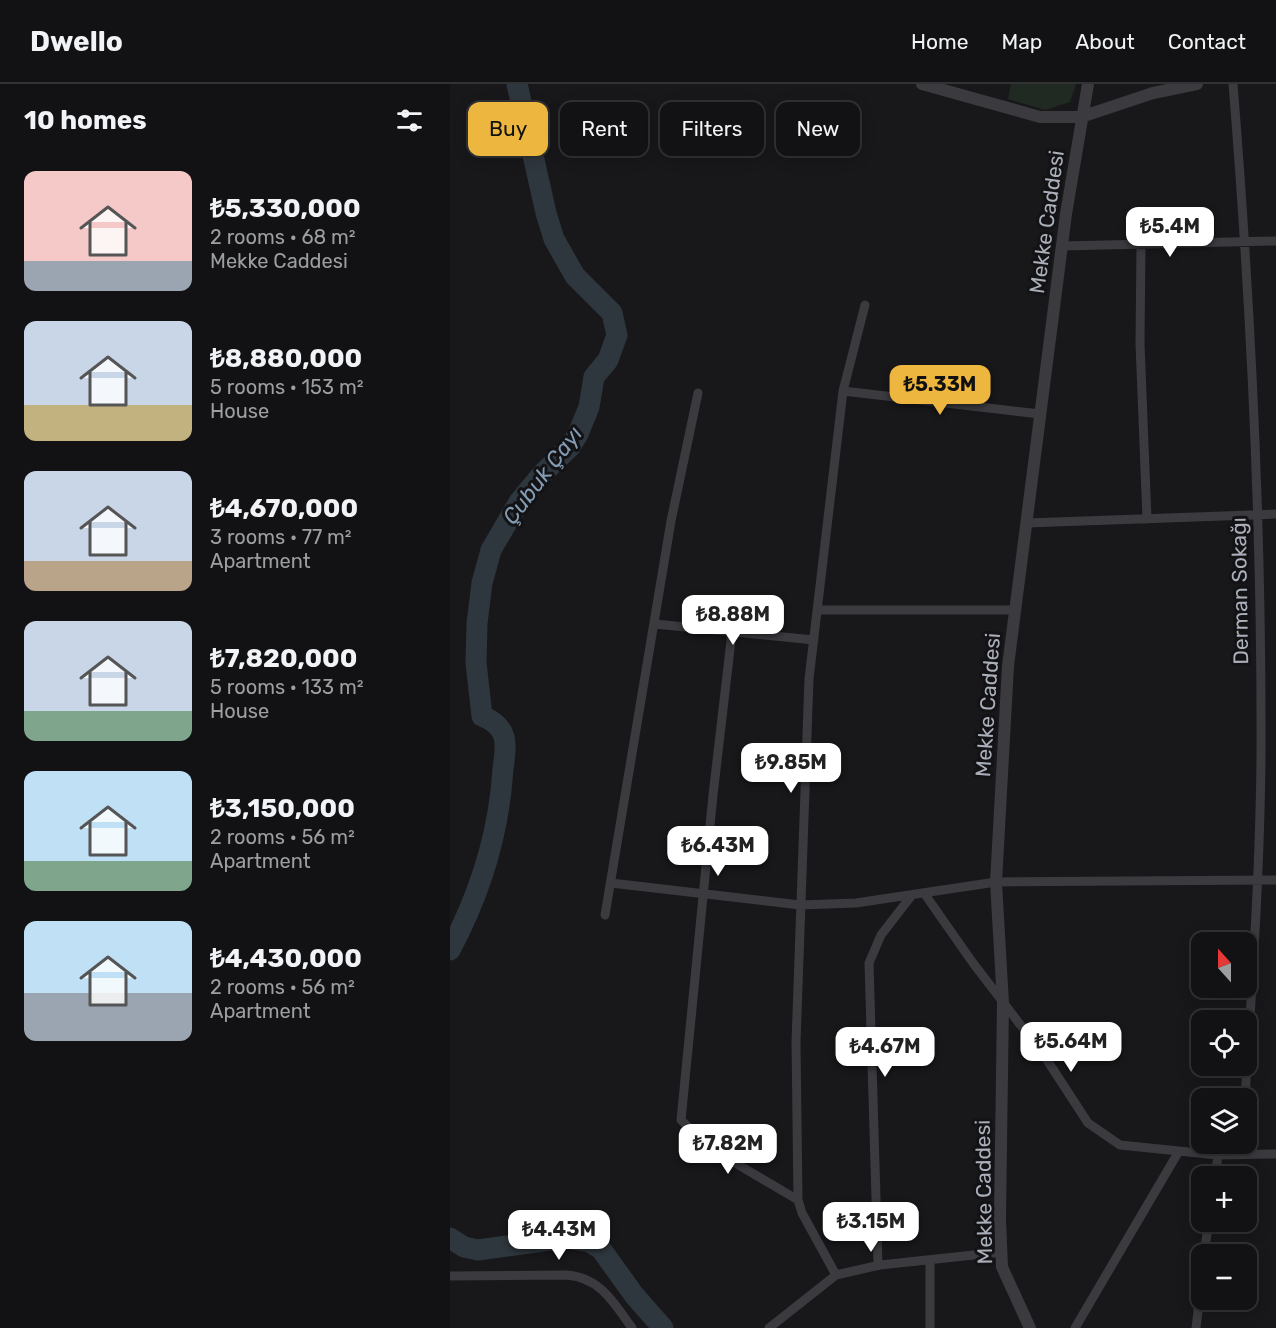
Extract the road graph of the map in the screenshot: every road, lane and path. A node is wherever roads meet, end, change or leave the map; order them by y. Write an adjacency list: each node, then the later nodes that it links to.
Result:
1 (922, 84): 5 (street)
2 (1088, 84): 5 (street, Mekke Caddesi)
3 (1197, 84): 5 (street)
4 (1233, 84): 7 (street, Derman Sokağı)
5 (1081, 117): 9 (street, Mekke Caddesi)
6 (1276, 241): 7 (street)
7 (1246, 242): 8 (street); 15 (street, Derman Sokağı)
8 (1141, 245): 9 (street); 16 (street)
9 (1062, 246): 13 (street, Mekke Caddesi)
10 (865, 305): 11 (street)
11 (843, 391): 13 (street); 18 (street)
12 (698, 393): 20 (street)
13 (1040, 414): 17 (street, Mekke Caddesi)
14 (1276, 514): 15 (street)
15 (1257, 515): 16 (street); 23 (street, Derman Sokağı)
16 (1147, 519): 17 (street)
17 (1027, 523): 19 (street, Mekke Caddesi)
18 (817, 610): 19 (street); 22 (street)
19 (1015, 610): 25 (street, Mekke Caddesi)
20 (655, 624): 21 (street); 26 (street)
21 (732, 632): 22 (street); 29 (street)
22 (814, 640): 30 (street)
23 (1258, 880): 24 (street); 25 (street); 33 (street, Derman Sokağı)
24 (1276, 880)
25 (996, 882): 27 (street); 32 (street, Mekke Caddesi)
26 (611, 883): 29 (street); 31 (street)
27 (924, 893): 28 (street); 32 (street)
28 (912, 894): 30 (street); 42 (street)
29 (703, 896): 30 (street); 39 (street)
30 (800, 905): 39 (street)
31 (605, 915)
32 (1003, 1002): 34 (street); 40 (street, Mekke Caddesi)
33 (1246, 1088)
34 (1179, 1151): 36 (street); 50 (street)
35 (1276, 1154): 37 (street)
36 (1218, 1155): 37 (street); 38 (street)
37 (1242, 1155)
38 (1216, 1166)
39 (798, 1200): 43 (street)
40 (1002, 1252): 41 (street); 49 (street, Mekke Caddesi)
41 (930, 1260): 42 (street); 48 (street)
42 (878, 1265): 43 (street)
43 (836, 1275): 47 (street)
44 (450, 1276): 46 (street)
45 (1198, 1310): 51 (street)
46 (632, 1328)
47 (769, 1328)
48 (930, 1328)
49 (1030, 1328)
50 (1075, 1328)
51 (1196, 1328)

